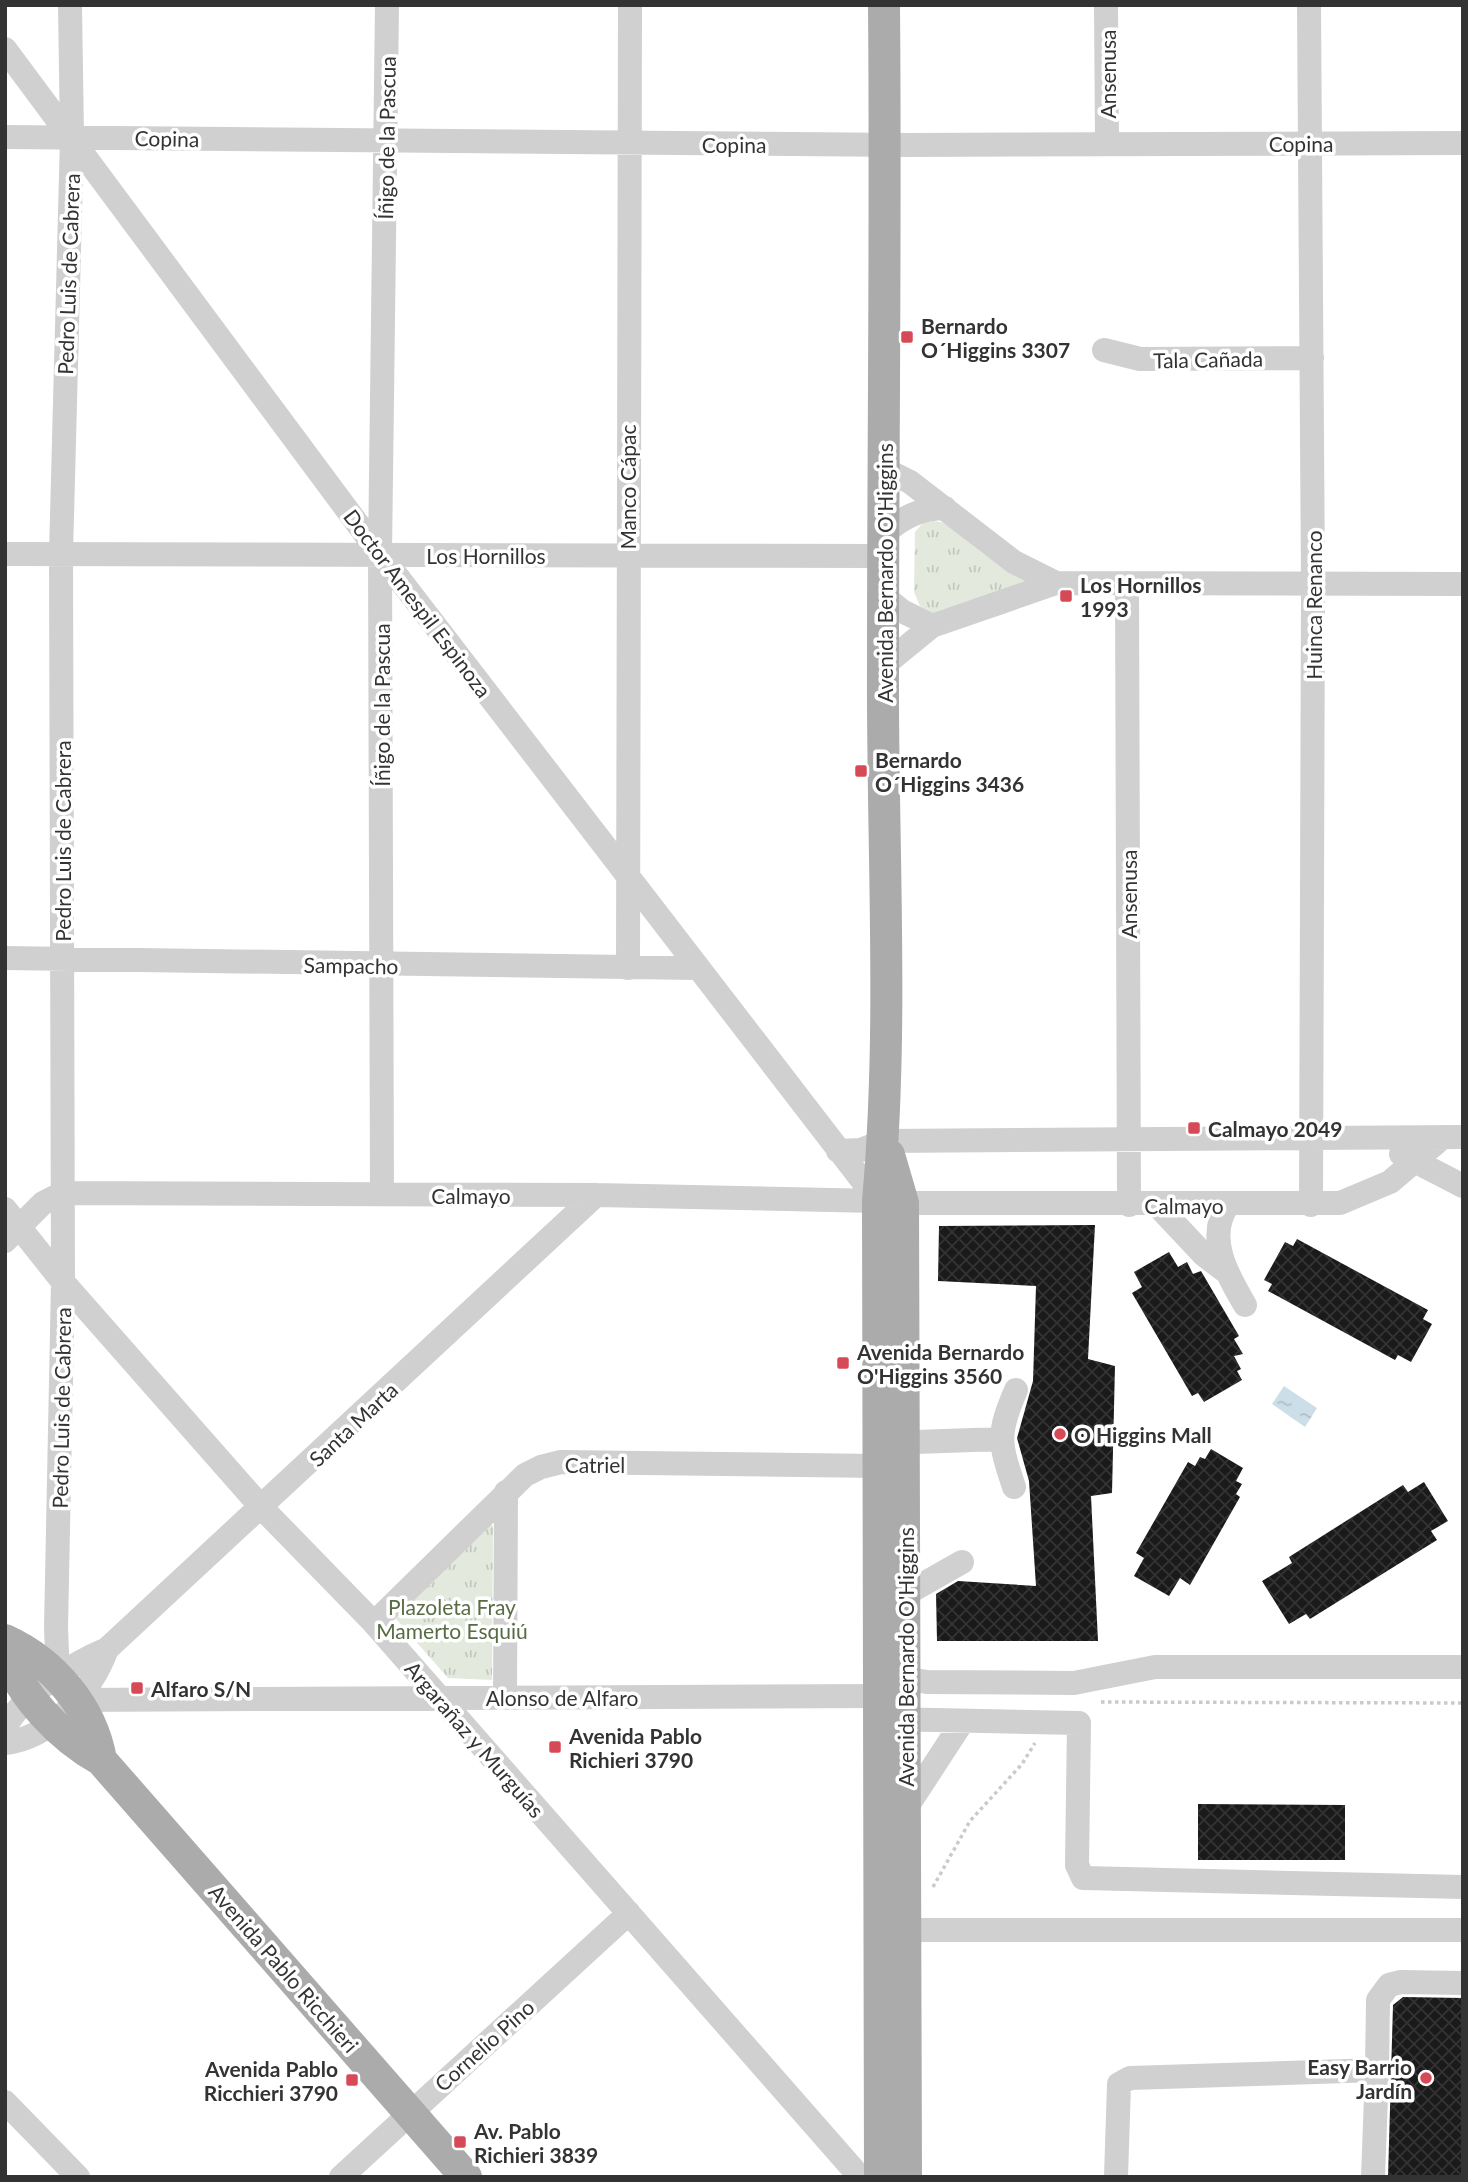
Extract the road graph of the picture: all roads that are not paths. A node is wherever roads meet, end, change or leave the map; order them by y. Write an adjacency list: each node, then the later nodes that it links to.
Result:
1 (70, 5): 9 (street, Pedro Luis de Cabrera)
2 (387, 5): 10 (street, Íñigo de la Pascua)
3 (630, 5): 12 (street, Manco Cápac)
4 (884, 5): 15 (main road, Avenida Bernardo O'Higgins)
5 (1106, 5): 11 (street, Ansenusa)
6 (1309, 5): 13 (street, Huinca Renanco)
7 (5, 49): 9 (street, Doctor Amespil Espinoza)
8 (5, 137): 9 (street, Copina)
9 (72, 137): 10 (street, Copina); 22 (street, Pedro Luis de Cabrera); 23 (street, Doctor Amespil Espinoza)
10 (387, 141): 12 (street, Copina); 23 (street, Íñigo de la Pascua)
11 (1107, 142): 13 (street, Copina); 15 (street, Copina)
12 (629, 143): 15 (street, Copina); 24 (street, Manco Cápac)
13 (1310, 143): 14 (street, Copina); 17 (street, Huinca Renanco)
14 (1463, 143)
15 (885, 145): 18 (main road, Avenida Bernardo O'Higgins)
16 (1104, 350): 17 (street, Tala Cañada)
17 (1312, 358): 27 (street, Huinca Renanco)
18 (884, 468): 19 (street); 20 (main road, Avenida Bernardo O'Higgins)
19 (945, 508): 20 (street); 25 (street)
20 (883, 545): 24 (street, Los Hornillos); 29 (main road, Avenida Bernardo O'Higgins)
21 (5, 554): 22 (street, Los Hornillos)
22 (61, 554): 23 (street, Los Hornillos); 34 (street, Pedro Luis de Cabrera)
23 (380, 554): 24 (street, Los Hornillos); 32 (street, Doctor Amespil Espinoza); 35 (street, Íñigo de la Pascua)
24 (627, 555): 32 (street, Manco Cápac)
25 (1056, 583): 26 (street); 30 (street)
26 (1128, 583): 27 (street); 41 (street, Ansenusa)
27 (1313, 583): 28 (street); 39 (street, Huinca Renanco)
28 (1463, 584)
29 (883, 596): 30 (street); 31 (main road, Avenida Bernardo O'Higgins)
30 (932, 626): 31 (street)
31 (883, 666): 42 (main road, Avenida Bernardo O'Higgins)
32 (626, 874): 36 (street, Manco Cápac); 37 (street, Doctor Amespil Espinoza)
33 (5, 958): 34 (street, Sampacho)
34 (63, 959): 35 (street, Sampacho); 46 (street, Pedro Luis de Cabrera)
35 (383, 965): 36 (street, Sampacho); 47 (street, Íñigo de la Pascua)
36 (628, 968): 37 (street, Sampacho)
37 (696, 968): 43 (street, Doctor Amespil Espinoza)
38 (1453, 1137): 40 (street); 44 (street, Calmayo); 45 (street)
39 (1311, 1138): 40 (street); 41 (street); 53 (street, Huinca Renanco)
40 (1366, 1138): 44 (street)
41 (1129, 1139): 42 (street); 50 (street, Ansenusa)
42 (884, 1140): 43 (street); 49 (main road, Avenida Bernardo O'Higgins)
43 (838, 1151): 49 (street, Doctor Amespil Espinoza)
44 (1415, 1161): 45 (street); 53 (street, Calmayo)
45 (1454, 1181)
46 (63, 1193): 47 (street, Calmayo); 54 (street); 56 (street, Pedro Luis de Cabrera)
47 (382, 1194): 48 (street, Calmayo)
48 (596, 1195): 49 (street, Calmayo); 63 (street, Santa Marta)
49 (891, 1202): 50 (street, Calmayo); 60 (main road, Avenida Bernardo O'Higgins)
50 (1129, 1205): 51 (street, Calmayo)
51 (1157, 1205): 52 (street, Calmayo); 55 (street)
52 (1228, 1205): 53 (street, Calmayo); 55 (street)
53 (1311, 1205)
54 (10, 1226): 56 (street, Argarañaz y Murguías)
55 (1225, 1270): 57 (street)
56 (63, 1282): 63 (street, Argarañaz y Murguías); 71 (street, Pedro Luis de Cabrera)
57 (1245, 1305)
58 (1016, 1390): 59 (street)
59 (1001, 1439): 60 (street, Catriel); 61 (street)
60 (887, 1451): 62 (street, Catriel); 65 (main road, Avenida Bernardo O'Higgins); 76 (main road, Avenida Bernardo O'Higgins)
61 (1014, 1487)
62 (506, 1492): 66 (street, Catriel); 73 (street)
63 (262, 1508): 66 (street, Argarañaz y Murguías); 71 (street, Santa Marta)
64 (962, 1562): 65 (street)
65 (904, 1595): 70 (main road, Avenida Bernardo O'Higgins)
66 (374, 1623): 72 (street, Argarañaz y Murguías)
67 (5, 1640): 71 (main road, Avenida Pablo Ricchieri)
68 (5, 1650): 74 (main road, Avenida Pablo Ricchieri)
69 (1463, 1667): 75 (street)
70 (904, 1678): 75 (street); 76 (main road, Avenida Bernardo O'Higgins)
71 (67, 1689): 72 (street, Alonso de Alfaro); 74 (street, Santa Marta); 77 (street, Santa Marta); 81 (main road, Avenida Pablo Ricchieri)
72 (439, 1697): 73 (street, Alonso de Alfaro); 84 (street, Argarañaz y Murguías)
73 (505, 1697): 76 (street, Alonso de Alfaro)
74 (32, 1698): 77 (main road, Avenida Pablo Ricchieri); 79 (street, Santa Marta)
75 (1078, 1708): 78 (street, Alonso de Alfaro); 83 (street)
76 (888, 1712): 78 (street, Alonso de Alfaro); 82 (main road, Avenida Bernardo O'Higgins); 95 (main road, Avenida Bernardo O'Higgins)
77 (53, 1721): 80 (street, Santa Marta); 81 (main road, Avenida Pablo Ricchieri)
78 (963, 1721): 82 (street)
79 (5, 1728)
80 (5, 1743)
81 (101, 1760): 90 (main road, Avenida Pablo Ricchieri)
82 (905, 1810): 85 (main road, Avenida Bernardo O'Higgins)
83 (1463, 1887)
84 (629, 1913): 90 (street, Cornelio Pino); 94 (street, Argarañaz y Murguías)
85 (906, 1930): 86 (street); 96 (main road, Avenida Bernardo O'Higgins)
86 (1463, 1930)
87 (1463, 1983): 88 (street)
88 (1377, 2070): 97 (street); 98 (street)
89 (5, 2102): 91 (street)
90 (410, 2113): 92 (street, Cornelio Pino); 93 (main road, Avenida Pablo Ricchieri)
91 (78, 2177)
92 (341, 2177)
93 (466, 2177)
94 (860, 2177)
95 (880, 2177)
96 (906, 2177)
97 (1116, 2177)
98 (1373, 2177)

